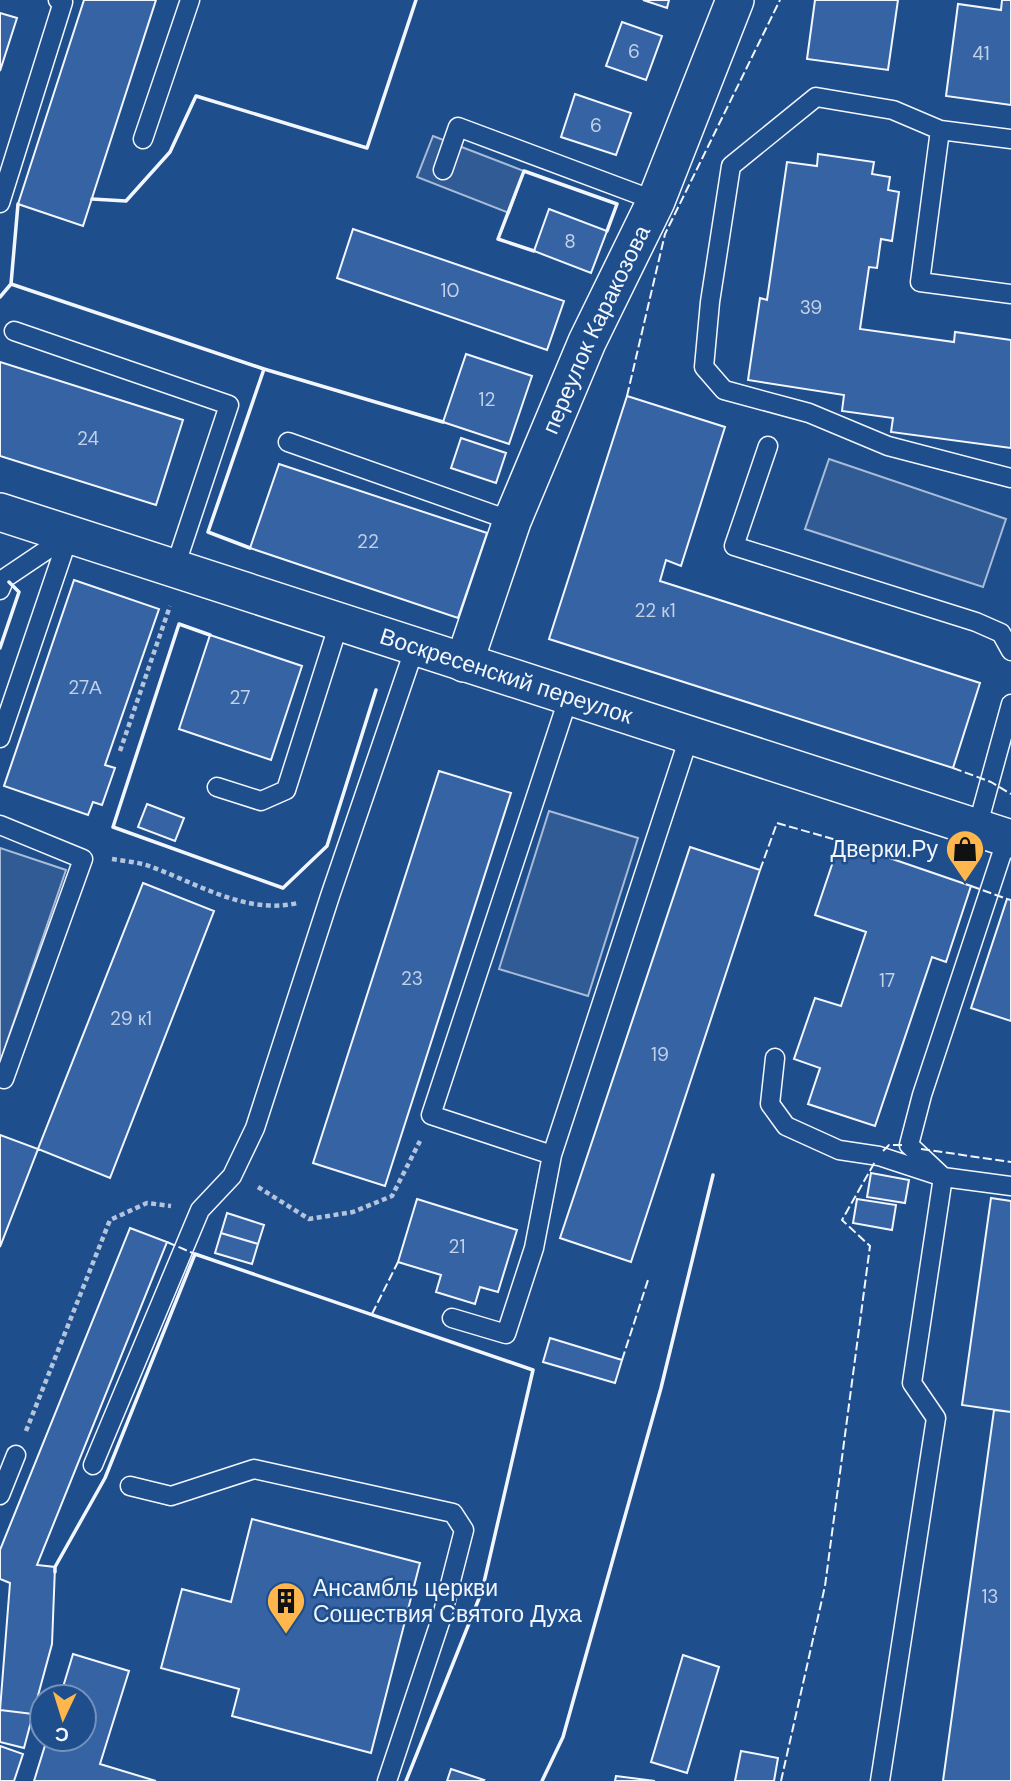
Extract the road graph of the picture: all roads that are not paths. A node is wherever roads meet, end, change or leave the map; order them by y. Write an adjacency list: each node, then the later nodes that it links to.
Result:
1 (58, 0): 9 (lane)
2 (190, 0): 5 (lane)
3 (736, 0): 8 (street, переулок Каракозова)
4 (940, 130): 6 (lane); 10 (lane); 14 (lane)
5 (143, 139)
6 (1011, 139)
7 (443, 170): 8 (lane)
8 (656, 201): 16 (street, переулок Каракозова)
9 (0, 203)
10 (1011, 294)
11 (13, 331): 18 (lane)
12 (288, 442): 16 (lane)
13 (768, 446): 22 (lane)
14 (1011, 478)
15 (0, 512): 17 (street, Воскресенский переулок)
16 (512, 521): 23 (street, переулок Каракозова)
17 (69, 535): 18 (street, Воскресенский переулок); 19 (lane); 27 (lane)
18 (173, 586): 20 (street, Воскресенский переулок)
19 (0, 590)
20 (339, 623): 21 (street, Воскресенский переулок); 28 (lane)
21 (415, 648): 23 (street, Воскресенский переулок); 38 (lane)
22 (1011, 651)
23 (464, 663): 24 (street, Воскресенский переулок)
24 (569, 696): 26 (street, Воскресенский переулок); 33 (lane)
25 (1011, 704): 30 (lane)
26 (690, 734): 30 (street, Воскресенский переулок); 33 (lane)
27 (0, 738)
28 (218, 787)
29 (0, 825): 32 (lane)
30 (998, 835): 34 (lane)
31 (775, 1058): 34 (lane)
32 (0, 1078)
33 (552, 1155): 36 (lane)
34 (943, 1177): 35 (lane); 42 (lane)
35 (1011, 1186)
36 (452, 1318)
37 (16, 1455): 40 (lane)
38 (93, 1465)
39 (130, 1486): 41 (lane)
40 (0, 1495)
41 (387, 1781)
42 (880, 1781)

